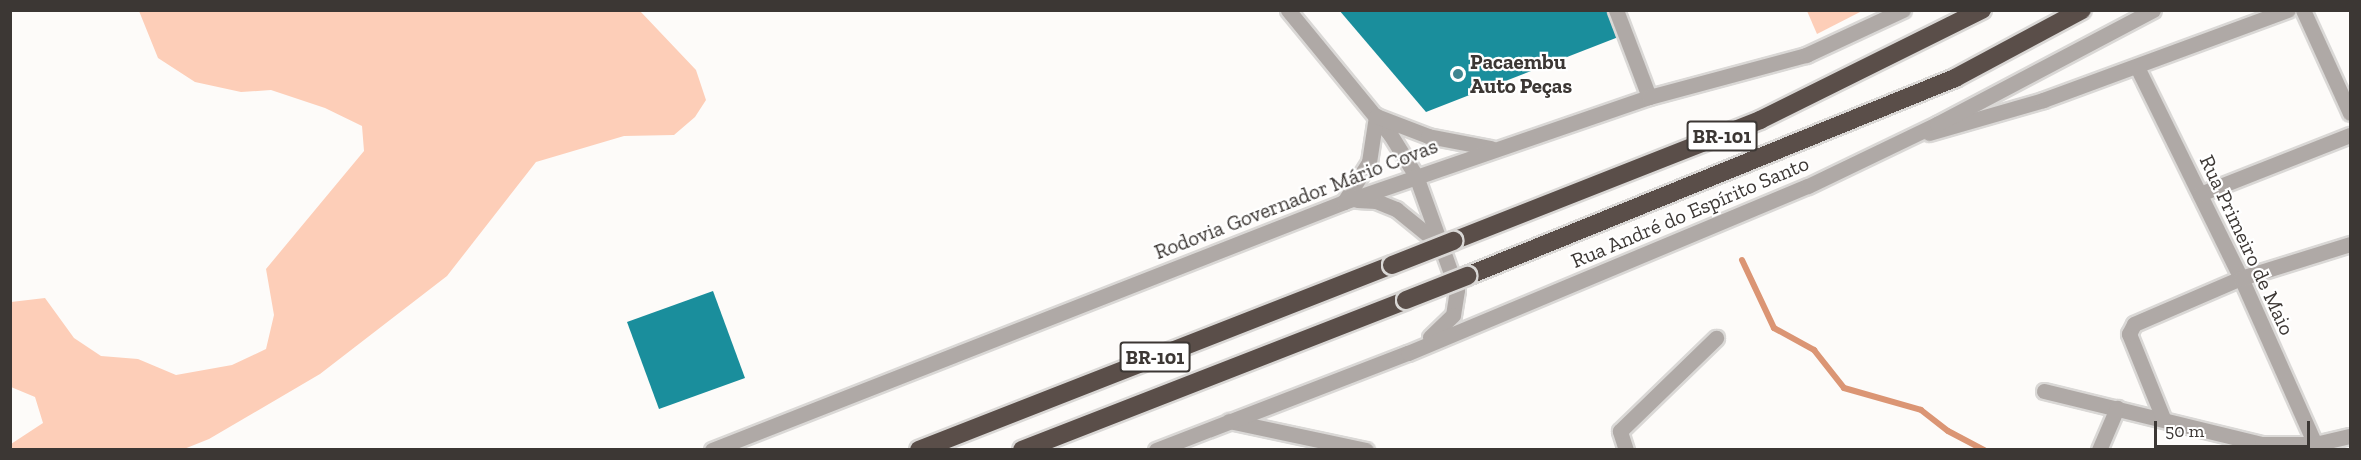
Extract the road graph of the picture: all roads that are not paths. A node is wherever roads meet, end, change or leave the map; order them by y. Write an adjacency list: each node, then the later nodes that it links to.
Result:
1 (1288, 10): 12 (street)
2 (1616, 10): 10 (street)
3 (1903, 10): 10 (street, Rodovia Governador Mário Covas)
4 (1982, 10): 19 (highway, BR-101)
5 (2082, 10): 33 (highway, BR-101, bridge)
6 (2153, 10): 14 (street, Rua André do Espírito Santo)
7 (2288, 10): 9 (street)
8 (2303, 10): 11 (street)
9 (2137, 67): 14 (street); 17 (street, Rua Primeiro de Maio)
10 (1649, 97): 15 (street, Rodovia Governador Mário Covas)
11 (2350, 113)
12 (1376, 116): 15 (street); 16 (street); 18 (street)
13 (2350, 135): 17 (street)
14 (1906, 140): 23 (street, Rua André do Espírito Santo)
15 (1496, 148): 16 (street, Rodovia Governador Mário Covas)
16 (1416, 176): 18 (street, Rodovia Governador Mário Covas); 19 (street)
17 (2200, 194): 21 (street, Rua Primeiro de Maio)
18 (1344, 202): 19 (street); 31 (street, Rodovia Governador Mário Covas)
19 (1446, 243): 23 (street); 32 (highway, BR-101, bridge)
20 (2350, 244): 21 (street)
21 (2241, 278): 26 (street); 29 (street, Rua Primeiro de Maio)
22 (1716, 338): 36 (street)
23 (1408, 353): 27 (street, Rua André do Espírito Santo)
24 (2044, 392): 25 (street)
25 (2116, 408): 26 (street); 37 (street)
26 (2163, 418): 30 (street)
27 (1229, 421): 34 (street, Rua André do Espírito Santo); 35 (street)
28 (2350, 436): 29 (street)
29 (2314, 444): 30 (street)
30 (2261, 447)
31 (712, 450)
32 (919, 450)
33 (1022, 450)
34 (1156, 450)
35 (1366, 450)
36 (1626, 450)
37 (2099, 450)

